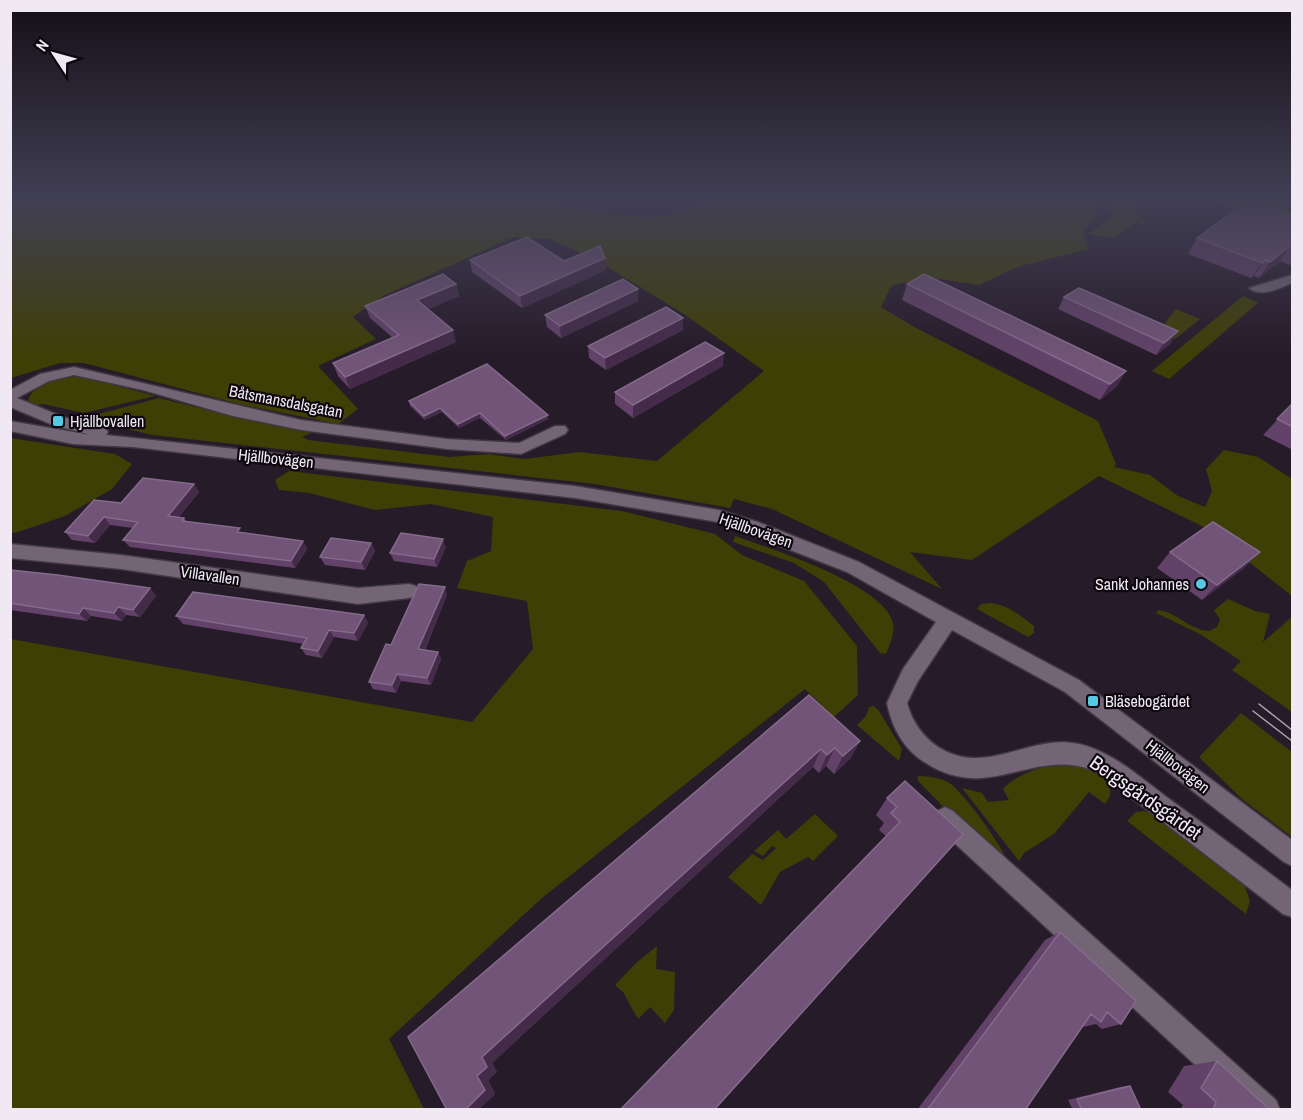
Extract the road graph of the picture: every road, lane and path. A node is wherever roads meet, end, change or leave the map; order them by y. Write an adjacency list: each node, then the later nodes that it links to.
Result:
1 (1293, 279): 2 (street)
2 (1255, 288)
3 (10, 396): 6 (street, Båtsmansdalsgatan)
4 (10, 401): 7 (street, Hjällbovägen)
5 (10, 426): 7 (street, Hjällbovägen)
6 (560, 430)
7 (133, 442): 10 (street, Hjällbovägen)
8 (10, 551): 9 (street, Villavallen)
9 (409, 591)
10 (949, 619): 12 (street, Hjällbovägen); 13 (street, Bergsgårdsgärdet)
11 (924, 801): 14 (street)
12 (1293, 854)
13 (1293, 905)
14 (1266, 1110)

